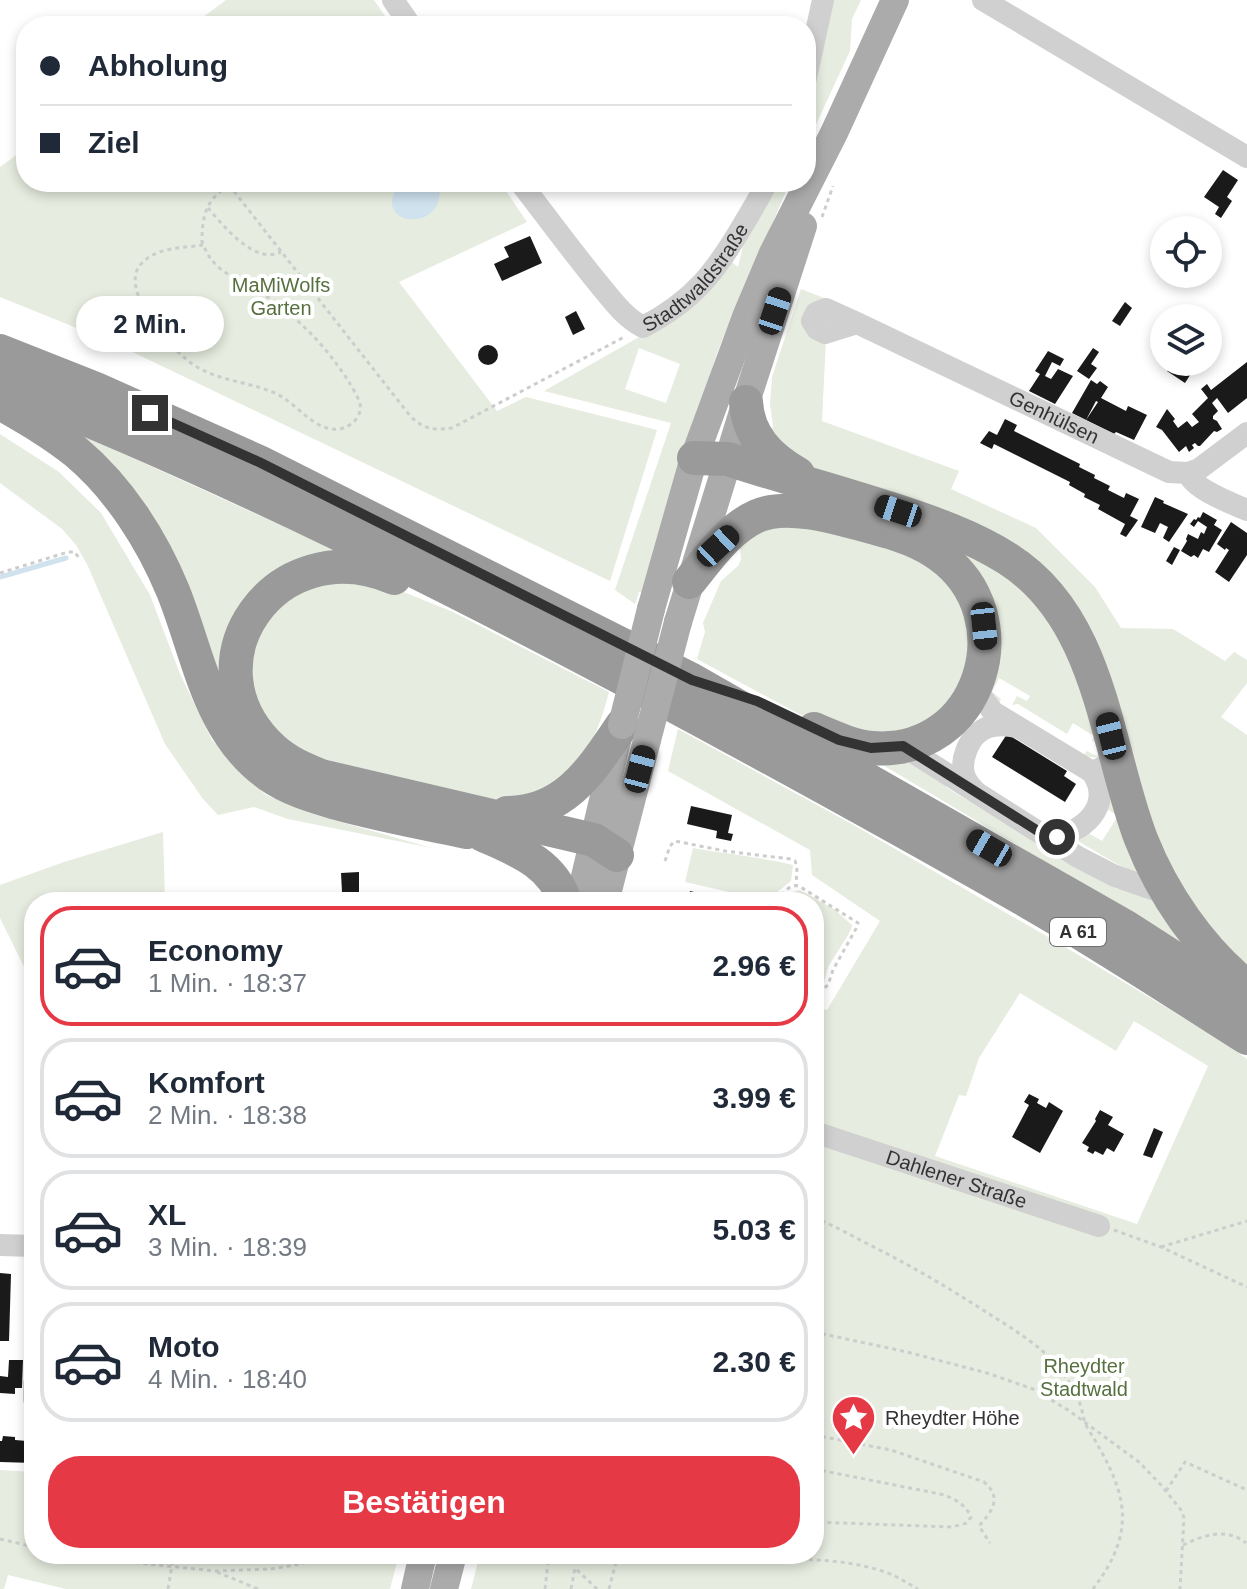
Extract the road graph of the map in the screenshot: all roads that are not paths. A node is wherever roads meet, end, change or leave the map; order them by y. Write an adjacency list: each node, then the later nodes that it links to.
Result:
1 (823, 0): 4 (street)
2 (895, 0): 5 (main road)
3 (983, 0): 6 (street)
4 (816, 32)
5 (834, 133): 7 (main road); 8 (main road)
6 (1247, 157)
7 (816, 168)
8 (816, 188)
9 (528, 192): 10 (street, Stadtwaldstraße)
10 (761, 192)
11 (804, 192): 19 (main road)
12 (815, 192): 16 (main road)
13 (857, 323): 21 (street, Genhülsen)
14 (0, 351): 27 (highway, A 61)
15 (0, 384): 26 (highway, A 61)
16 (746, 402): 20 (main road); 22 (highway)
17 (0, 403): 34 (highway)
18 (1247, 433): 21 (street)
19 (694, 458): 20 (highway); 30 (main road, bridge)
20 (725, 468): 22 (highway); 24 (highway); 25 (main road)
21 (1188, 473): 23 (street)
22 (846, 494): 32 (highway)
23 (1247, 510)
24 (886, 531): 25 (highway); 28 (highway)
25 (689, 582): 30 (main road, bridge)
26 (560, 645): 34 (highway); 43 (highway, A 61)
27 (692, 680): 31 (highway); 42 (highway, A 61)
28 (976, 689): 29 (street); 31 (highway)
29 (1017, 727): 32 (street); 33 (street)
30 (634, 732): 34 (highway); 36 (main road)
31 (903, 746): 33 (street)
32 (1105, 766): 35 (street); 40 (highway)
33 (977, 793): 35 (street)
34 (485, 824): 36 (highway); 37 (highway)
35 (1049, 838): 40 (street)
36 (600, 851): 38 (main road); 39 (main road)
37 (561, 892)
38 (583, 892)
39 (604, 892)
40 (1170, 895): 41 (highway)
41 (1247, 987)
42 (1247, 1005)
43 (1247, 1038)
44 (824, 1135): 45 (street, Dahlener Straße)
45 (1099, 1226)
46 (0, 1245): 47 (street)
47 (24, 1246)
48 (421, 1564): 50 (main road)
49 (450, 1564): 51 (main road)
50 (415, 1589)
51 (444, 1589)

